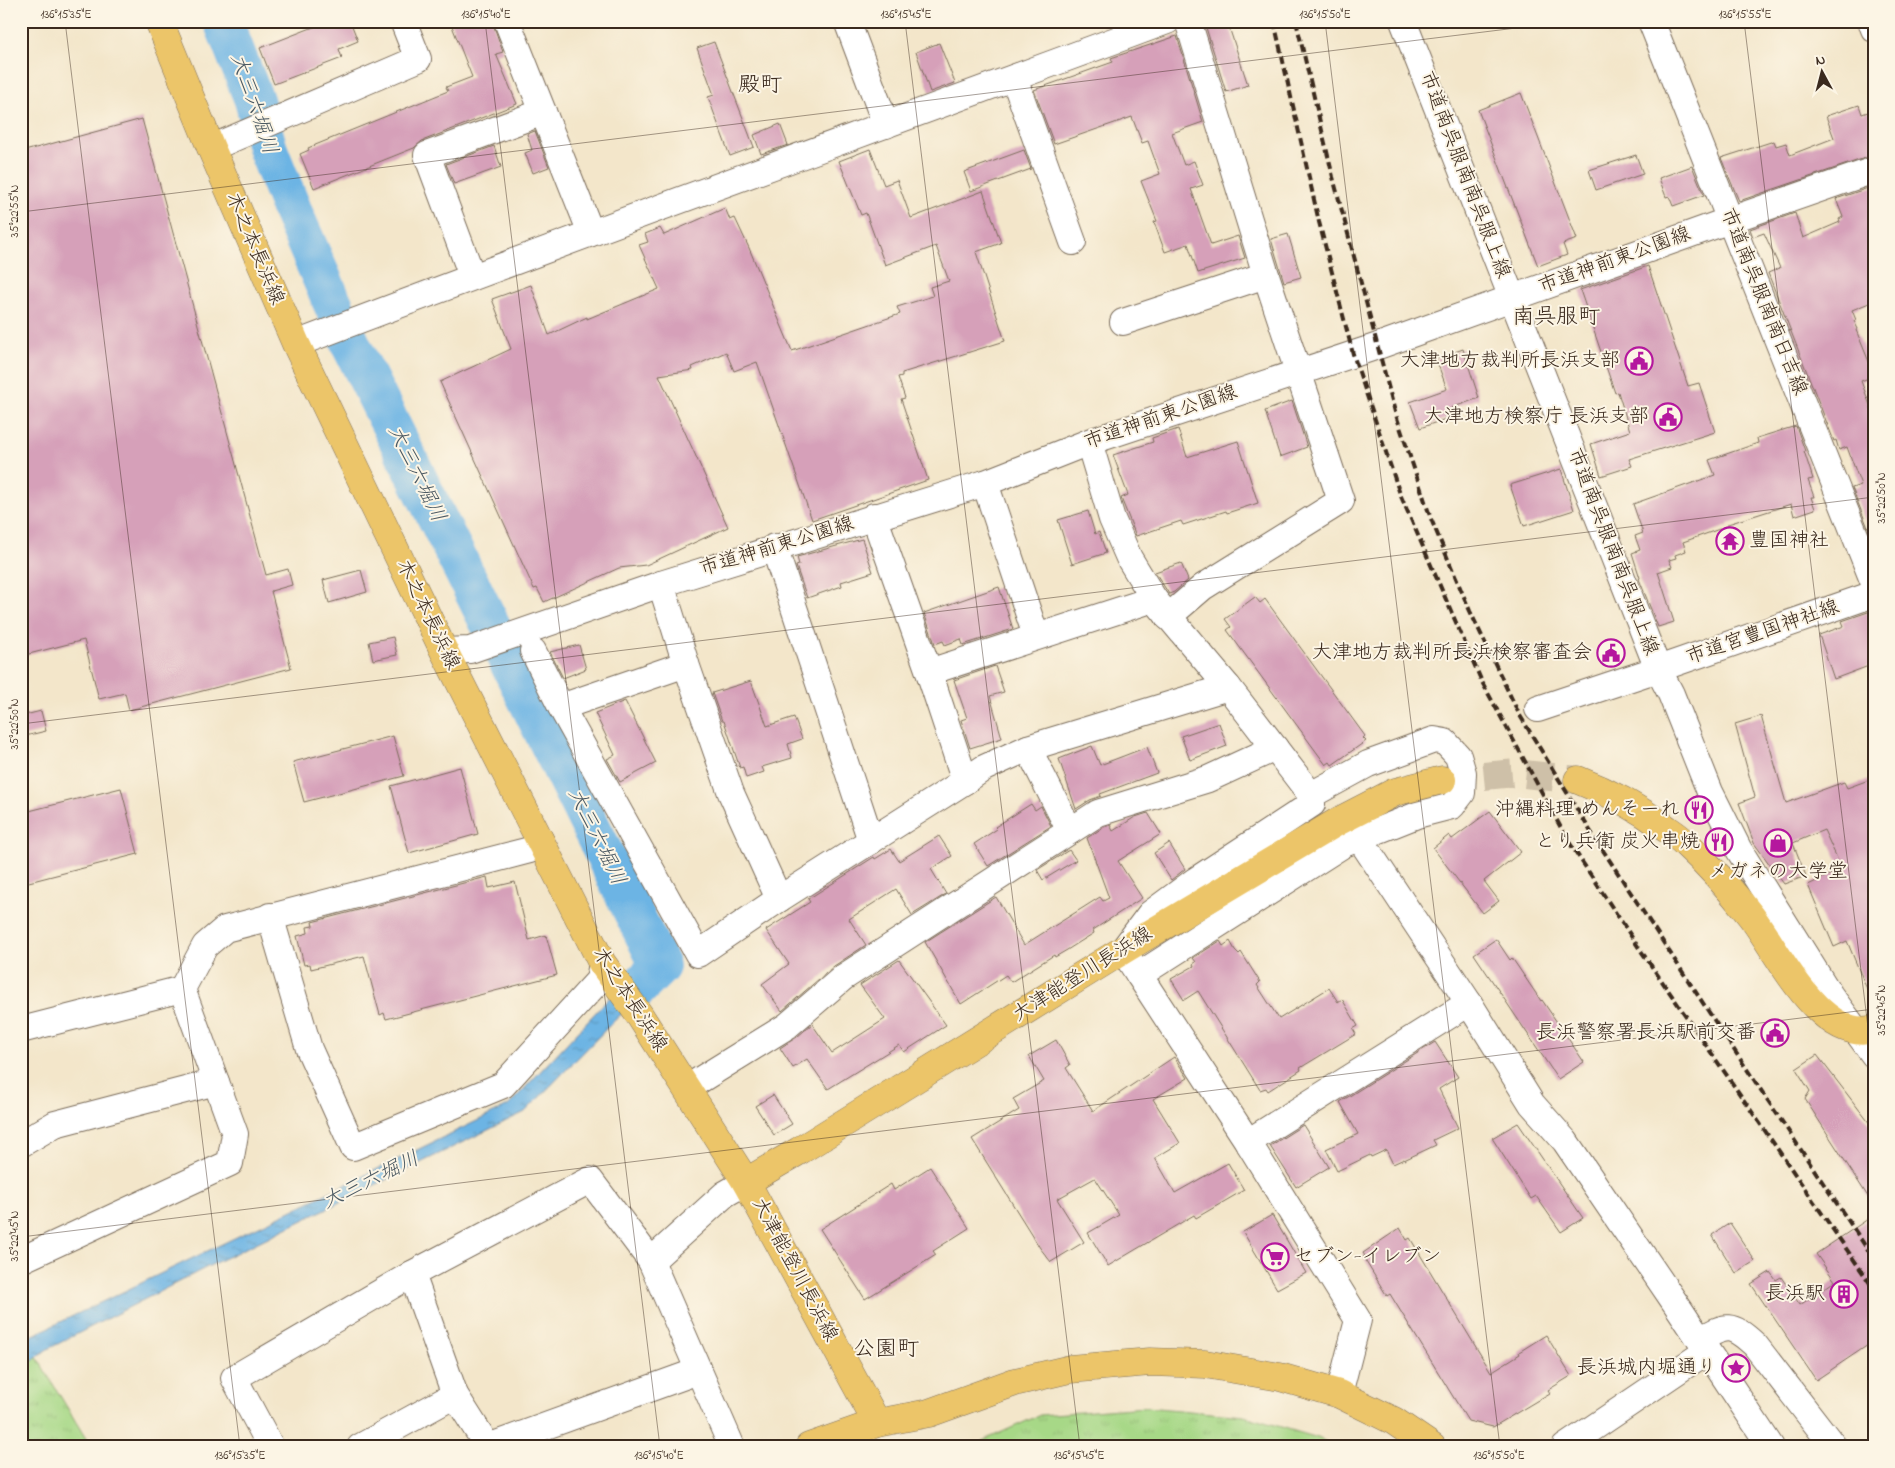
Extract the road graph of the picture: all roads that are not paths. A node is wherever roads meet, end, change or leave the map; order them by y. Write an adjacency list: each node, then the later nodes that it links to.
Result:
1 (159, 21): 14 (main road, 木之本長浜線)
2 (403, 21): 14 (street)
3 (506, 21): 12 (street)
4 (847, 21): 13 (street)
5 (1167, 21): 11 (street)
6 (1188, 21): 19 (street)
7 (1403, 21): 21 (street, 市道南呉服南南呉服上線)
8 (1651, 21): 16 (street, 市道南呉服南南日吉線)
9 (1871, 21): 10 (street)
10 (1874, 30)
11 (1014, 78): 13 (street); 18 (street)
12 (543, 112): 17 (street); 20 (street)
13 (886, 125): 17 (street)
14 (211, 148): 23 (main road, 木之本長浜線)
15 (1874, 170): 16 (street, 市道神前東公園線)
16 (1730, 220): 21 (street, 市道神前東公園線); 30 (street, 市道南呉服南南日吉線)
17 (591, 234): 20 (street)
18 (1073, 242)
19 (1266, 275): 22 (street); 24 (street)
20 (472, 276): 23 (street)
21 (1512, 298): 24 (street, 市道神前東公園線); 37 (street, 市道南呉服南南呉服上線)
22 (1123, 322)
23 (296, 344): 35 (main road, 木之本長浜線)
24 (1298, 372): 25 (street, 市道神前東公園線); 32 (street)
25 (1090, 442): 26 (street, 市道神前東公園線); 32 (street)
26 (985, 483): 27 (street, 市道神前東公園線); 33 (street)
27 (874, 516): 28 (street, 市道神前東公園線); 38 (street)
28 (774, 547): 29 (street, 市道神前東公園線); 51 (street)
29 (660, 584): 34 (street, 市道神前東公園線); 36 (street)
30 (1874, 584)
31 (1874, 594): 37 (street, 市道宮豊国神社線)
32 (1161, 608): 33 (street); 39 (street)
33 (1036, 636): 38 (street)
34 (524, 642): 35 (street, 市道神前東公園線); 40 (street)
35 (444, 651): 50 (main road, 木之本長浜線)
36 (686, 664): 40 (street); 52 (street)
37 (1658, 669): 41 (street, 市道宮豊国神社線); 60 (street, 市道南呉服南南呉服上線)
38 (929, 672): 44 (street)
39 (1228, 687): 42 (street); 43 (street)
40 (561, 707): 52 (street)
41 (1538, 709)
42 (1028, 748): 44 (street); 48 (street)
43 (1275, 748): 47 (street); 48 (street)
44 (965, 780): 51 (street)
45 (1442, 780): 54 (main road, 大津能登川長浜線)
46 (1578, 780): 60 (main road)
47 (1311, 794): 49 (street); 54 (street)
48 (1070, 831): 63 (street)
49 (1360, 839): 56 (street); 58 (street)
50 (540, 840): 53 (street); 55 (main road, 木之本長浜線)
51 (871, 841): 52 (street)
52 (779, 899)
53 (270, 916): 55 (street); 57 (street)
54 (1123, 950): 56 (street); 66 (main road, 大津能登川長浜線)
55 (605, 968): 63 (main road, 木之本長浜線)
56 (1139, 975): 64 (street)
57 (182, 988): 59 (street); 62 (street)
58 (1469, 1003): 64 (street); 70 (street)
59 (21, 1030)
60 (1866, 1031): 61 (street, 市道南呉服南南呉服上線)
61 (1874, 1055)
62 (216, 1082): 65 (street); 67 (street)
63 (687, 1088): 66 (main road, 木之本長浜線)
64 (1248, 1142): 72 (street)
65 (21, 1144)
66 (746, 1182): 68 (street); 74 (main road, 大津能登川長浜線)
67 (21, 1260)
68 (651, 1261): 69 (street); 71 (street)
69 (412, 1274): 73 (street); 75 (street)
70 (1703, 1345): 82 (street); 83 (street); 84 (street)
71 (698, 1371): 77 (street); 78 (street)
72 (1339, 1394): 74 (main road); 81 (main road)
73 (455, 1395): 76 (street); 77 (street)
74 (877, 1423): 79 (main road); 80 (main road)
75 (271, 1447)
76 (360, 1447)
77 (488, 1447)
78 (732, 1447)
79 (809, 1447)
80 (846, 1447)
81 (1432, 1447)
82 (1564, 1447)
83 (1771, 1447)
84 (1834, 1447)

